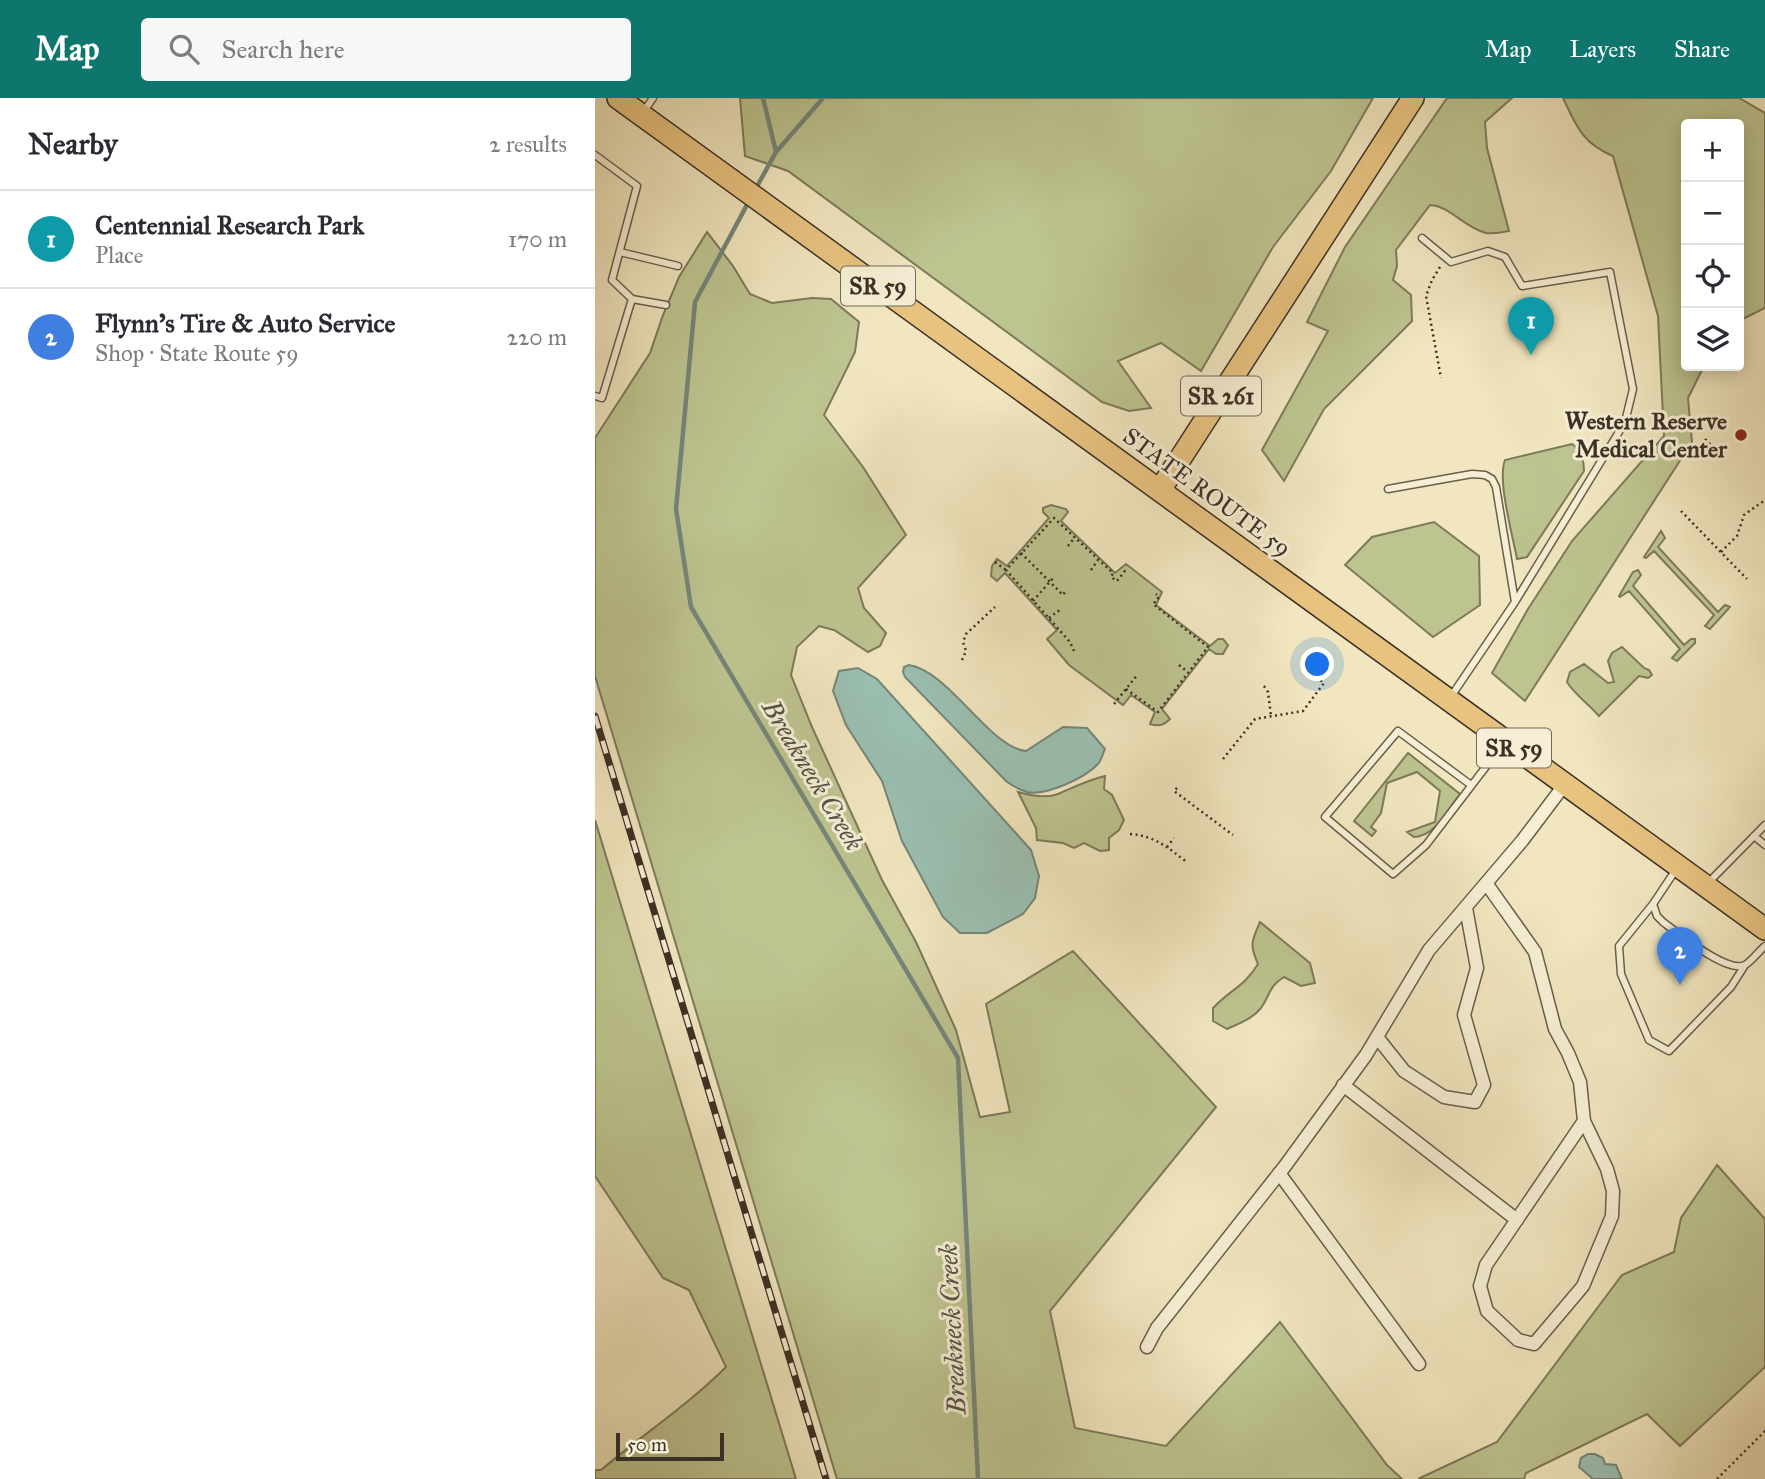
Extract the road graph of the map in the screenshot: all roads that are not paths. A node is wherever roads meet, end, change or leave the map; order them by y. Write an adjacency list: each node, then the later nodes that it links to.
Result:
1 (618, 98): 3 (main road, STATE ROUTE 59 / SR 59)
2 (1413, 98): 14 (main road, SR 261)
3 (647, 106): 14 (main road, STATE ROUTE 59 / SR 59)
4 (595, 155): 6 (lane)
5 (619, 220): 6 (lane)
6 (627, 223): 8 (lane)
7 (1422, 238): 15 (lane)
8 (620, 252): 9 (lane); 10 (lane)
9 (678, 265)
10 (632, 299): 11 (lane); 12 (lane)
11 (667, 305)
12 (595, 396)
13 (1388, 489): 15 (lane)
14 (1160, 490): 16 (main road, STATE ROUTE 59 / SR 59)
15 (1515, 602): 16 (lane)
16 (1449, 700): 17 (main road, STATE ROUTE 59 / SR 59)
17 (1505, 741): 18 (main road, STATE ROUTE 59 / SR 59); 19 (lane)
18 (1565, 784): 23 (main road, STATE ROUTE 59 / SR 59); 24 (street)
19 (1471, 785): 19 (lane)
20 (1765, 825): 21 (lane)
21 (1754, 835): 22 (lane); 25 (lane)
22 (1765, 845)
23 (1678, 866): 25 (main road, STATE ROUTE 59 / SR 59); 26 (lane)
24 (1486, 883): 27 (street); 33 (street)
25 (1705, 886): 28 (main road, STATE ROUTE 59 / SR 59)
26 (1653, 904): 30 (lane); 30 (lane)
27 (1466, 908): 31 (street); 31 (street)
28 (1765, 929)
29 (1765, 946): 30 (lane)
30 (1745, 965)
31 (1377, 1037): 32 (street)
32 (1343, 1085): 34 (street); 35 (street)
33 (1584, 1121): 35 (street); 35 (street)
34 (1279, 1172): 36 (street); 37 (street)
35 (1517, 1220)
36 (1147, 1347)
37 (1419, 1364)

